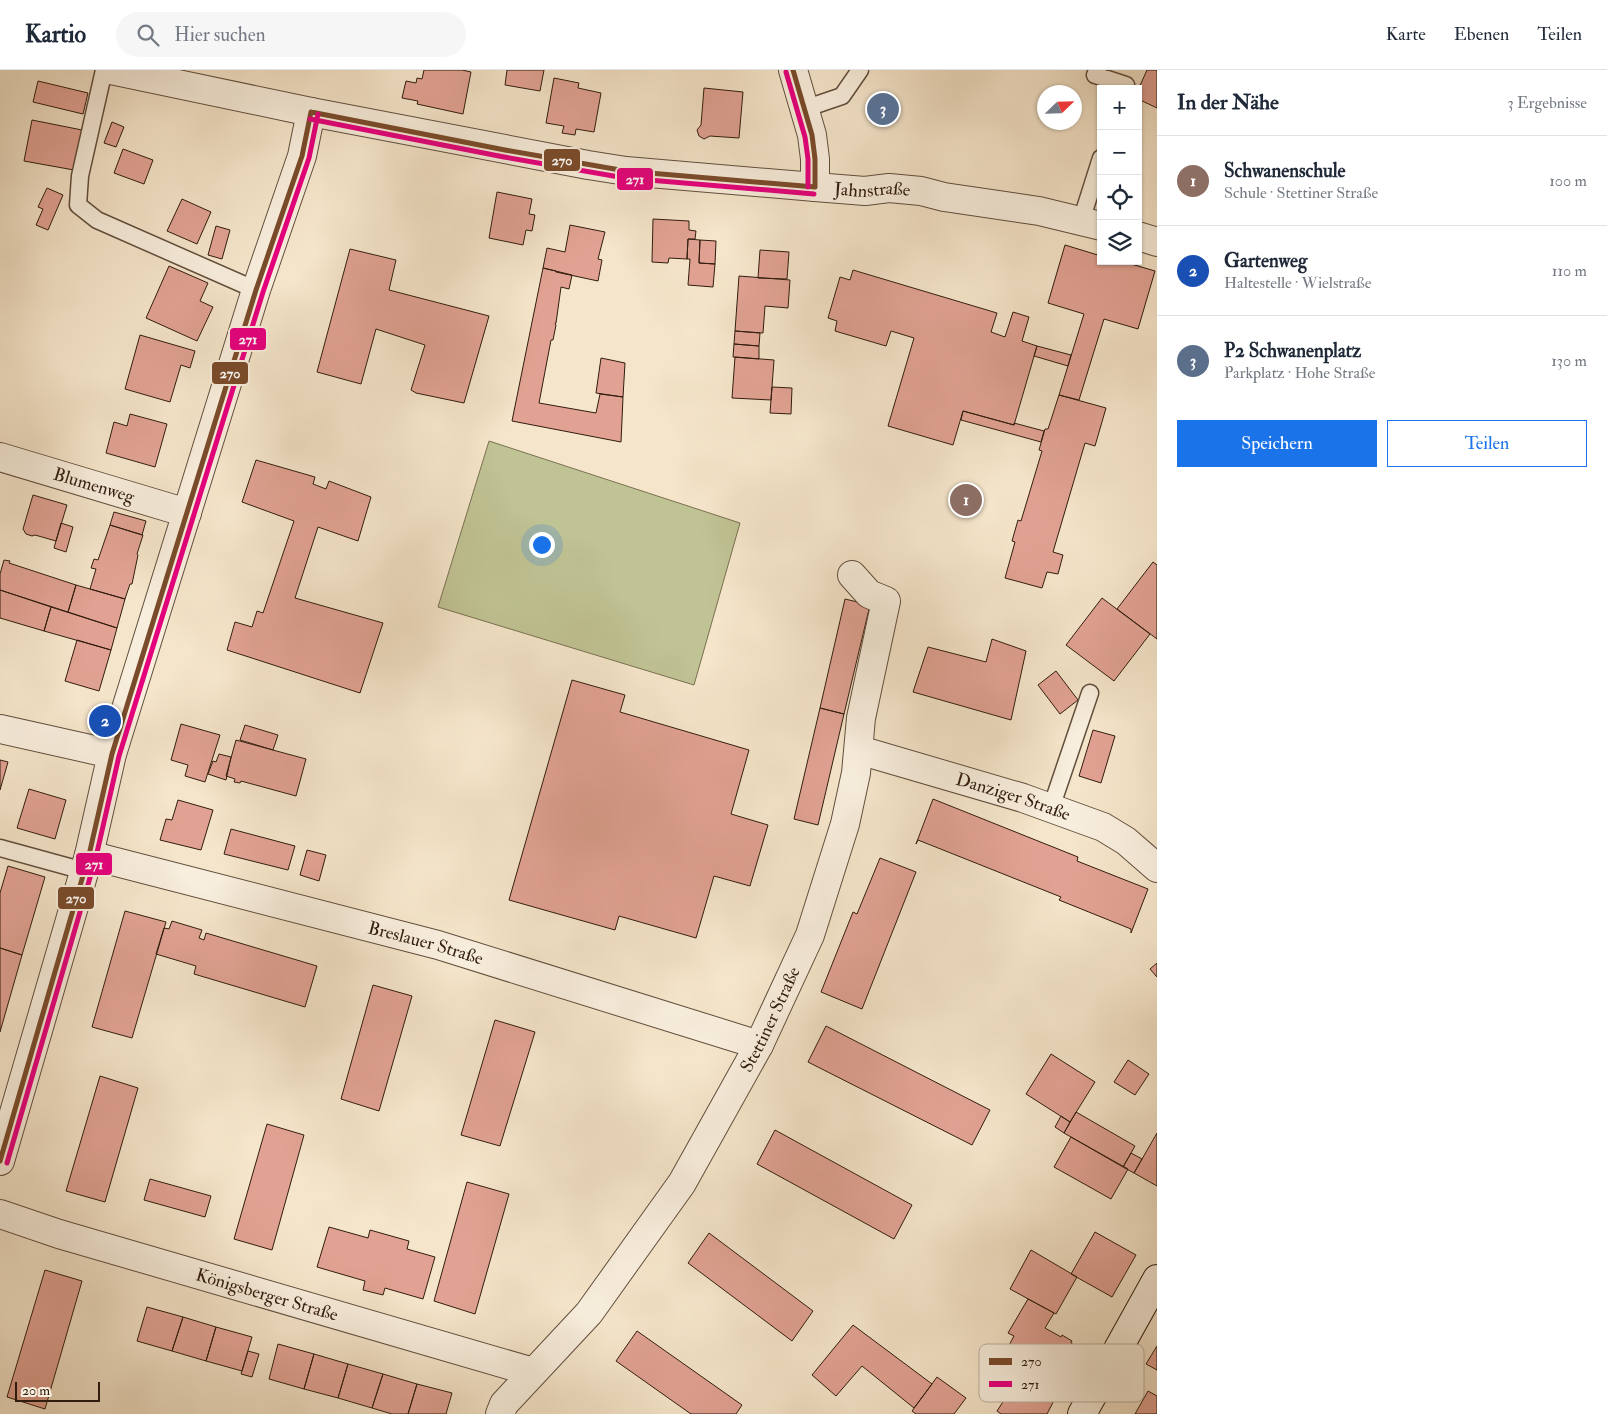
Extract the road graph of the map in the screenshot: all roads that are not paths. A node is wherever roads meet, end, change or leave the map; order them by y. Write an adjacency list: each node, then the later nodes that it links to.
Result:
1 (104, 70): 15 (lane)
2 (112, 70): 6 (street, Jahnstraße)
3 (794, 70): 8 (street)
4 (1098, 70): 7 (lane)
5 (857, 72): 8 (lane)
6 (162, 76): 9 (street, Jahnstraße)
7 (1127, 81)
8 (804, 109): 11 (street)
9 (311, 112): 11 (street, Jahnstraße); 15 (street)
10 (1098, 175): 12 (lane)
11 (815, 187): 12 (street, Jahnstraße)
12 (1091, 224)
13 (1142, 237): 14 (street)
14 (1157, 242)
15 (256, 290): 17 (street)
16 (0, 458): 17 (street, Blumenweg)
17 (187, 513): 22 (street)
18 (852, 576): 21 (street, Stettiner Straße)
19 (1090, 693): 23 (lane)
20 (0, 730): 22 (street)
21 (859, 750): 23 (street, Danziger Straße); 27 (street, Stettiner Straße)
22 (112, 754): 25 (street)
23 (1051, 808): 26 (street, Danziger Straße)
24 (0, 848): 25 (lane)
25 (87, 863): 27 (street, Breslauer Straße); 28 (street)
26 (1157, 868)
27 (758, 1045): 32 (street, Stettiner Straße)
28 (0, 1161)
29 (0, 1214): 32 (street, Königsberger Straße)
30 (1157, 1279): 31 (street)
31 (1121, 1344)
32 (533, 1372): 34 (street, Stettiner Straße)
33 (1089, 1402): 35 (street)
34 (500, 1414)
35 (1082, 1414)

